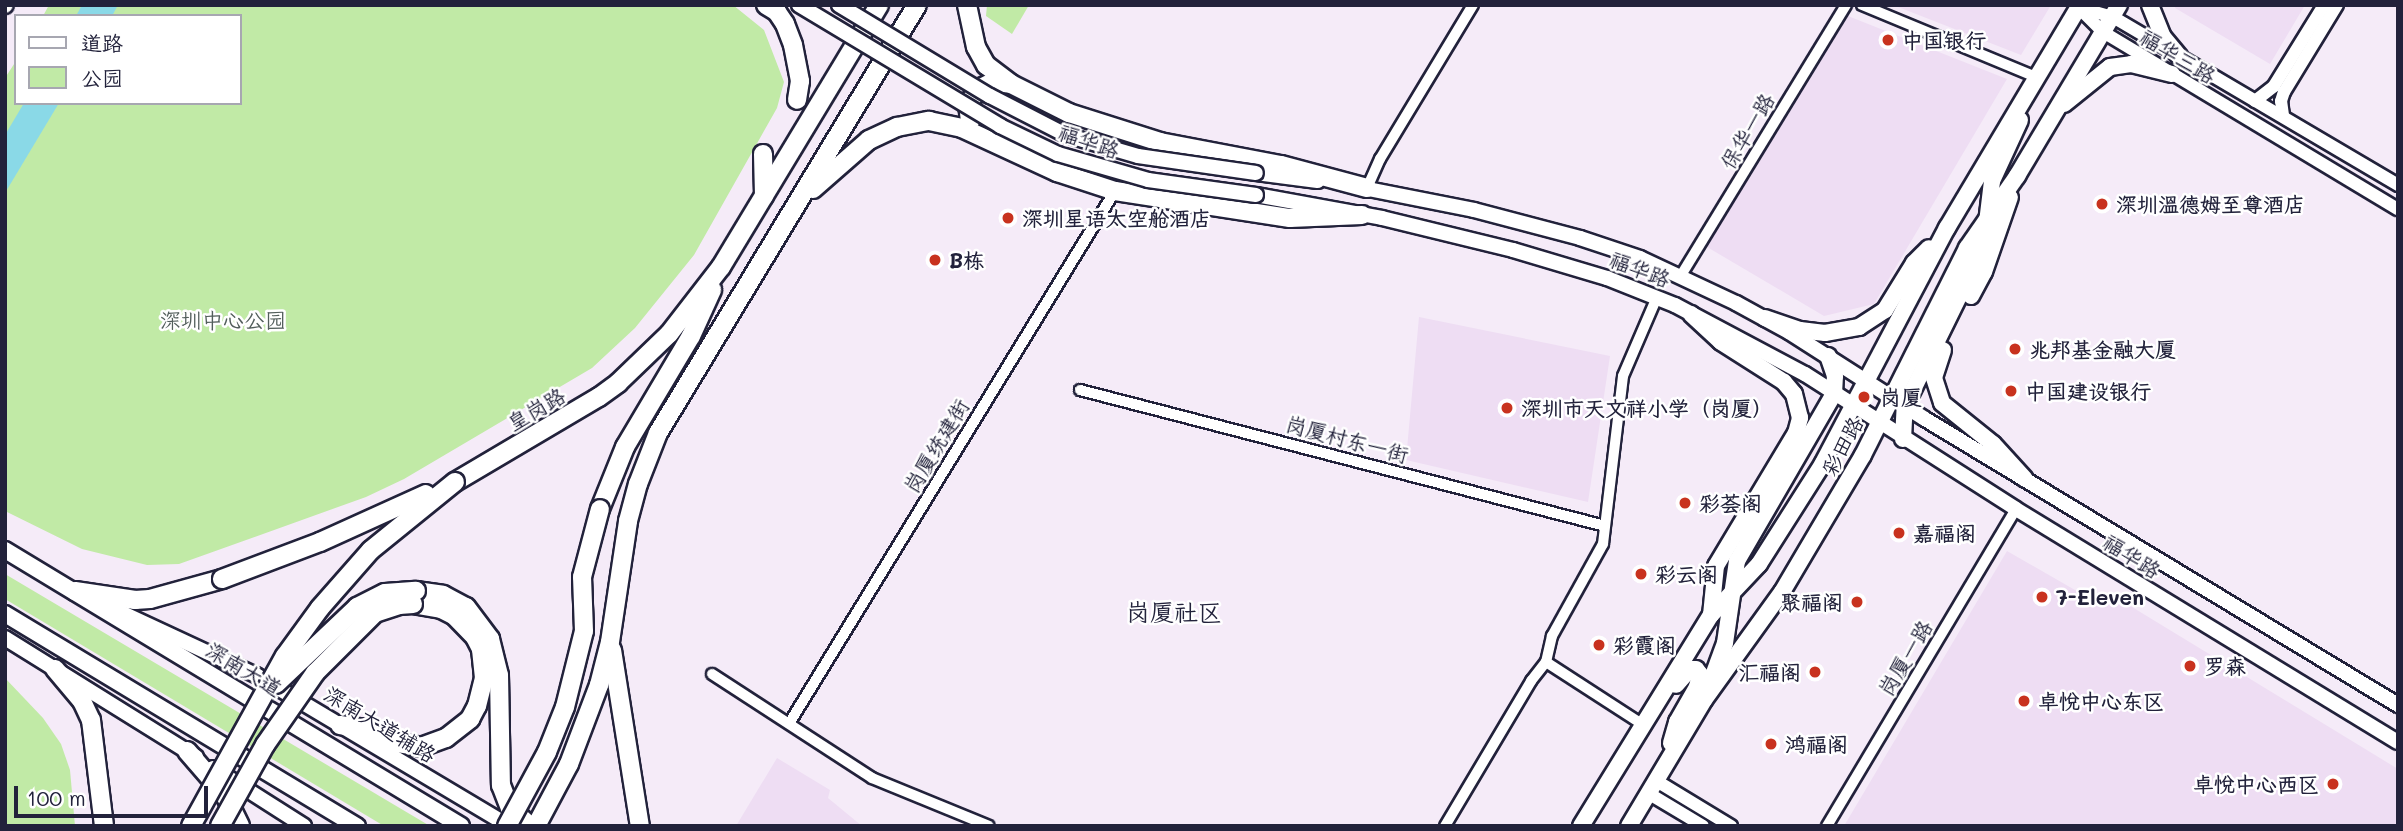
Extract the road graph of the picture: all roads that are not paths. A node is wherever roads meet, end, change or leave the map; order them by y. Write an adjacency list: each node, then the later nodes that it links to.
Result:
1 (766, 5): 21 (highway)
2 (799, 5): 34 (main road, 福华路, bridge)
3 (839, 5): 29 (main road, 福华路, bridge)
4 (879, 5): 31 (highway, 皇岗路)
5 (916, 5): 32 (highway)
6 (967, 5): 19 (highway)
7 (1472, 5): 29 (street)
8 (1846, 5): 38 (street, 保华一路)
9 (1862, 5): 18 (street)
10 (2151, 5): 16 (main road)
11 (2324, 5): 22 (street)
12 (2337, 5): 24 (street)
13 (2080, 6): 14 (street, 福华三路); 15 (street, 福华三路); 18 (main road, 彩田路)
14 (2116, 11): 15 (main road, 彩田路); 16 (street, 福华三路)
15 (2103, 32): 17 (street, 福华三路); 23 (main road, 彩田路)
16 (2180, 57): 22 (street, 福华三路)
17 (2172, 74): 23 (main road); 33 (street, 福华三路)
18 (2036, 77): 20 (main road, 彩田路)
19 (1010, 85): 25 (highway); 29 (highway)
20 (2026, 94): 35 (main road); 36 (main road, 彩田路)
21 (797, 100)
22 (2255, 101): 24 (street, 福华三路)
23 (2056, 110): 27 (main road, 彩田路)
24 (2283, 116): 28 (street, 福华三路)
25 (981, 137): 30 (highway); 32 (highway)
26 (763, 153): 31 (highway)
27 (2017, 176): 35 (main road, 彩田路); 51 (main road)
28 (2398, 185)
29 (1367, 188): 38 (main road, 福华路)
30 (1115, 191): 34 (highway); 71 (street, 岗厦统建街)
31 (764, 197): 37 (highway, 皇岗路)
32 (795, 206): 63 (highway)
33 (2398, 209)
34 (1362, 215): 39 (main road, 福华路)
35 (1989, 217): 46 (main road, 彩田路); 47 (main road)
36 (1947, 228): 41 (main road); 43 (main road, 彩田路)
37 (721, 267): 52 (highway, 皇岗路); 87 (highway, bridge)
38 (1681, 277): 41 (main road, 福华路)
39 (1657, 297): 40 (main road, 福华路); 54 (street)
40 (1691, 314): 45 (main road, 福华路); 61 (main road, 彩田路)
41 (1765, 318): 42 (main road, 福华路)
42 (1828, 356): 43 (main road, 福华路); 45 (main road)
43 (1867, 383): 46 (main road, 福华路); 48 (main road, 彩田路)
44 (1080, 390): 54 (street, 岗厦村东一街)
45 (1834, 394): 48 (main road, 福华路); 58 (main road)
46 (1890, 397): 47 (main road, 福华路); 49 (main road, 彩田路)
47 (1905, 406): 50 (main road); 51 (main road, 福华路)
48 (1855, 407): 49 (main road, 福华路); 58 (main road, 彩田路)
49 (1878, 422): 50 (main road, 福华路); 69 (main road, 彩田路)
50 (1903, 439): 53 (main road, 福华路)
51 (2025, 479): 70 (main road, 福华路)
52 (455, 482): 57 (highway, bridge); 67 (highway, 皇岗路, bridge)
53 (2016, 509): 74 (main road, 福华路); 97 (street, 岗厦一路)
54 (1605, 526): 64 (street)
55 (5, 550): 56 (main road, 深南大道)
56 (13, 558): 57 (main road, 深南大道)
57 (75, 591): 73 (main road, 深南大道辅路); 86 (main road, 深南大道)
58 (1732, 594): 61 (main road, 彩田路); 69 (main road)
59 (414, 597): 67 (highway, bridge); 73 (highway); 81 (highway, bridge); 88 (highway)
60 (5, 614): 78 (main road)
61 (1710, 615): 68 (main road, 彩田路)
62 (5, 638): 65 (main road)
63 (610, 642): 89 (highway); 90 (highway)
64 (1546, 662): 72 (street); 92 (street)
65 (54, 669): 75 (main road); 79 (highway)
66 (712, 674): 71 (street)
67 (265, 693): 80 (highway, 皇岗路, bridge)
68 (1661, 696): 72 (main road, 彩田路); 76 (main road)
69 (1704, 699): 76 (main road, 彩田路)
70 (2398, 705)
71 (790, 722): 91 (street)
72 (1642, 724): 93 (main road, 彩田路)
73 (340, 725): 87 (main road, 深南大道辅路)
74 (2398, 742)
75 (187, 751): 82 (highway); 83 (main road)
76 (1668, 760): 77 (main road, 彩田路)
77 (1652, 786): 94 (main road, 彩田路); 95 (street); 96 (street)
78 (310, 798): 84 (main road); 85 (main road)
79 (104, 826)
80 (191, 826)
81 (220, 826)
82 (240, 826)
83 (304, 826)
84 (345, 826)
85 (357, 826)
86 (461, 826)
87 (508, 826)
88 (530, 826)
89 (536, 826)
90 (640, 826)
91 (989, 826)
92 (1444, 826)
93 (1581, 826)
94 (1629, 826)
95 (1703, 826)
96 (1731, 826)
97 (1827, 826)

